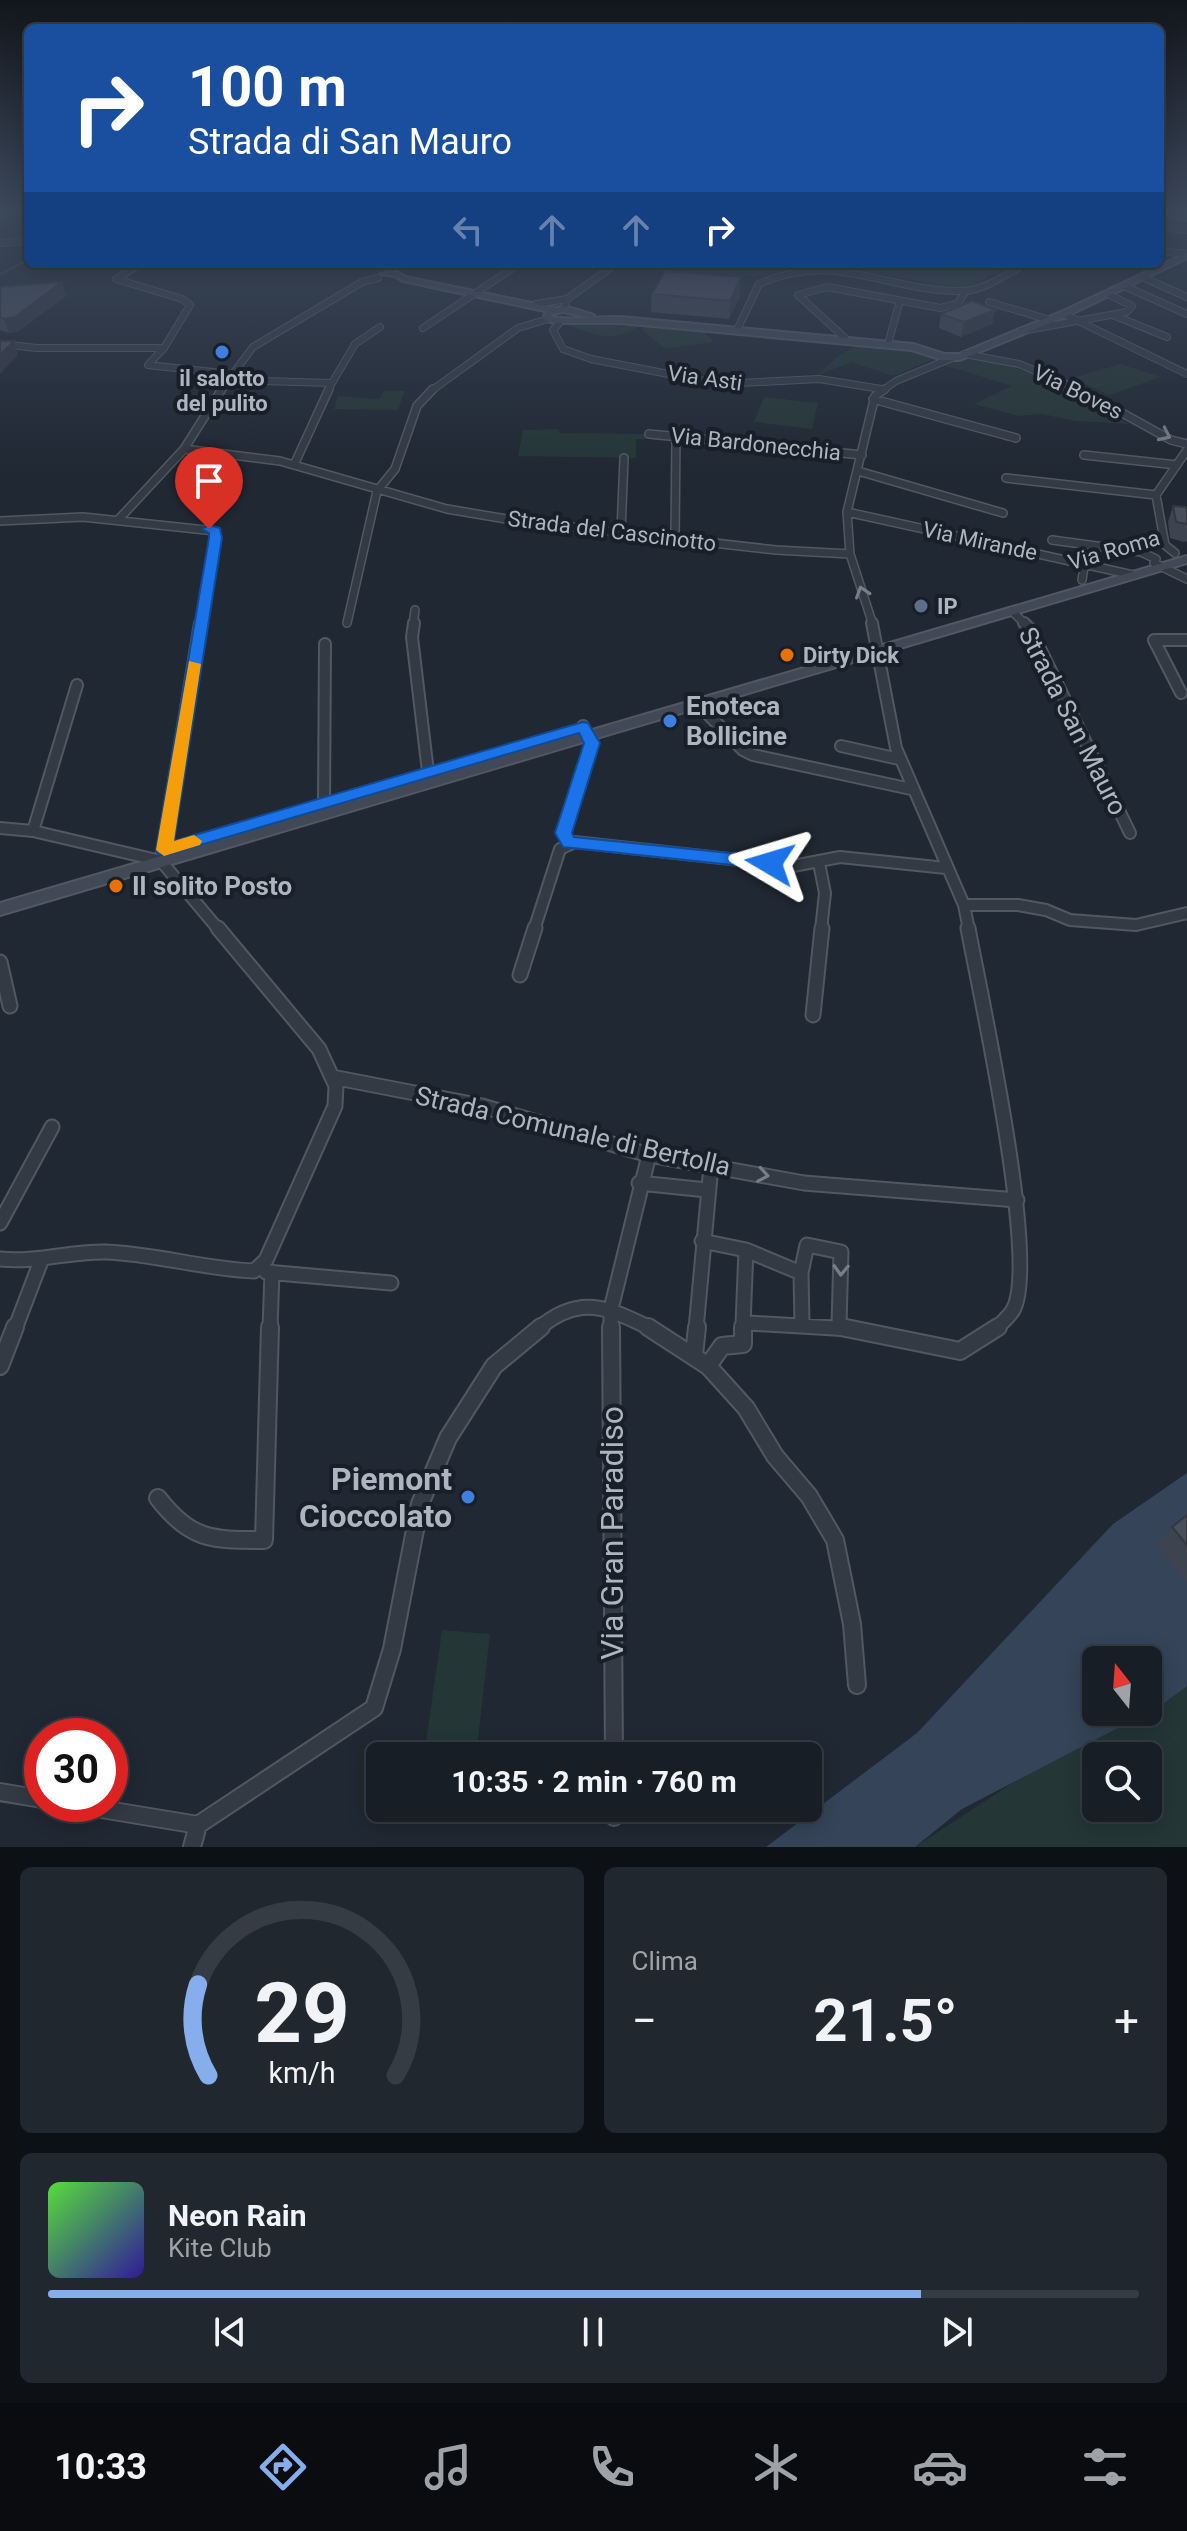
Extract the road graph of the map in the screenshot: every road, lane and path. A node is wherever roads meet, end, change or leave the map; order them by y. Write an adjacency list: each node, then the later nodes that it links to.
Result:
1 (174, 297): 34 (street)
2 (339, 297): 37 (street)
3 (468, 297): 27 (street)
4 (488, 297): 17 (main road)
5 (493, 297): 15 (main road)
6 (573, 297): 17 (street)
7 (753, 297): 28 (street)
8 (800, 297): 31 (street)
9 (882, 297): 10 (street)
10 (964, 297)
11 (1101, 297): 18 (main road)
12 (1114, 297): 20 (street)
13 (1149, 297): 19 (street)
14 (989, 302): 22 (street)
15 (536, 304): 17 (main road); 17 (street)
16 (899, 304): 32 (street)
17 (556, 310): 21 (main road); 23 (main road); 53 (street)
18 (1064, 314): 22 (main road); 24 (street)
19 (1187, 314)
20 (1115, 315): 24 (street); 30 (street)
21 (577, 316): 23 (main road); 25 (main road)
22 (1050, 320): 29 (main road)
23 (560, 322): 39 (street, Via Asti)
24 (1083, 323): 29 (street); 36 (street)
25 (679, 324): 28 (main road); 32 (main road)
26 (380, 327): 38 (street)
27 (423, 328)
28 (738, 328): 31 (main road)
29 (1021, 331): 35 (main road)
30 (1167, 337)
31 (845, 338): 32 (main road)
32 (889, 343): 35 (main road)
33 (0, 344): 34 (street)
34 (164, 348): 37 (street)
35 (951, 354): 39 (street); 44 (street, Via Boves, one-way to 44)
36 (1187, 374)
37 (230, 377): 38 (street); 45 (street)
38 (332, 383): 49 (street)
39 (881, 389): 40 (street)
40 (873, 399): 43 (street); 46 (street)
41 (649, 434): 42 (street, Via Bardonecchia)
42 (676, 435): 46 (street, Via Bardonecchia); 62 (street)
43 (1016, 438)
44 (1187, 447): 50 (street)
45 (184, 449): 49 (street, Strada del Cascinotto); 57 (street)
46 (862, 455): 51 (street)
47 (1084, 455): 50 (street)
48 (624, 458): 61 (street)
49 (294, 465): 53 (street, Strada del Cascinotto)
50 (1177, 465): 54 (street)
51 (858, 471): 55 (street); 56 (street)
52 (1006, 478): 54 (street)
53 (377, 491): 61 (street, Strada del Cascinotto); 76 (street)
54 (1156, 495): 64 (street)
55 (847, 512): 59 (street, Via Mirande); 60 (street)
56 (1003, 513)
57 (119, 519): 58 (street); 93 (street)
58 (0, 521)
59 (885, 521): 60 (street, Via Mirande); 67 (street, Via Mirande)
60 (848, 522): 65 (street)
61 (621, 532): 62 (street, Strada del Cascinotto)
62 (675, 538): 65 (street, Strada del Cascinotto)
63 (1052, 540): 68 (street)
64 (1181, 551): 68 (main road, Via Roma)
65 (850, 554): 78 (street, one-way to 65)
66 (1187, 559): 68 (main road, Via Roma)
67 (1075, 561): 69 (street, Via Mirande); 72 (street, Via Mirande)
68 (1156, 562): 69 (main road, Via Roma); 70 (main road, Via Roma); 71 (street)
69 (1116, 570): 70 (street, Via Mirande); 72 (main road, Via Roma)
70 (1133, 575): 73 (main road, Via Roma)
71 (1187, 579)
72 (1082, 580): 73 (main road, Via Roma)
73 (1056, 592): 75 (main road); 78 (main road)
74 (415, 610): 86 (street)
75 (1012, 611): 78 (main road); 91 (street, Strada San Mauro)
76 (347, 623)
77 (1187, 640): 81 (street)
78 (875, 641): 82 (main road); 83 (main road); 85 (street)
79 (325, 644): 88 (street)
80 (77, 685): 90 (street)
81 (1181, 693)
82 (698, 704): 83 (main road); 87 (street)
83 (587, 731): 86 (main road); 92 (street); 93 (main road)
84 (841, 746): 85 (street)
85 (899, 759): 87 (street)
86 (428, 772): 88 (main road)
87 (911, 789): 96 (street)
88 (324, 802): 93 (main road)
89 (0, 828): 90 (street)
90 (33, 831): 94 (street)
91 (1130, 833)
92 (569, 843): 95 (street); 102 (street)
93 (163, 855): 94 (main road); 99 (main road); 105 (street)
94 (141, 857): 97 (main road)
95 (819, 863): 96 (street); 104 (street)
96 (946, 868): 98 (street)
97 (0, 898)
98 (964, 905): 100 (street); 111 (street)
99 (0, 909)
100 (1187, 913)
101 (0, 962): 103 (street)
102 (520, 975)
103 (10, 1006)
104 (813, 1015)
105 (332, 1077): 107 (street, Strada Comunale di Bertolla); 117 (street)
106 (52, 1127): 112 (street)
107 (649, 1155): 108 (street, Strada Comunale di Bertolla); 109 (street, Via Gran Paradiso)
108 (711, 1166): 110 (street); 111 (street, Strada Comunale di Bertolla, one-way to 111)
109 (639, 1183): 110 (street); 121 (street, Via Gran Paradiso)
110 (707, 1190): 113 (street)
111 (1017, 1200): 124 (street)
112 (0, 1223)
113 (702, 1241): 114 (street); 125 (street)
114 (746, 1250): 119 (street); 122 (street)
115 (0, 1259): 116 (street)
116 (41, 1261): 117 (street); 126 (street)
117 (254, 1271): 118 (street)
118 (272, 1272): 120 (street); 127 (street)
119 (801, 1273): 123 (street); 124 (street, one-way to 124)
120 (391, 1283)
121 (611, 1309): 125 (street); 129 (street, Via Gran Paradiso); 133 (street)
122 (743, 1324): 123 (street); 125 (street)
123 (802, 1324): 124 (street)
124 (839, 1326)
125 (701, 1361): 128 (street)
126 (0, 1366)
127 (158, 1498)
128 (857, 1685)
129 (614, 1742)
130 (0, 1792): 131 (street)
131 (24, 1796)
132 (128, 1813): 133 (street)
133 (198, 1825): 134 (street)
134 (192, 1847)

